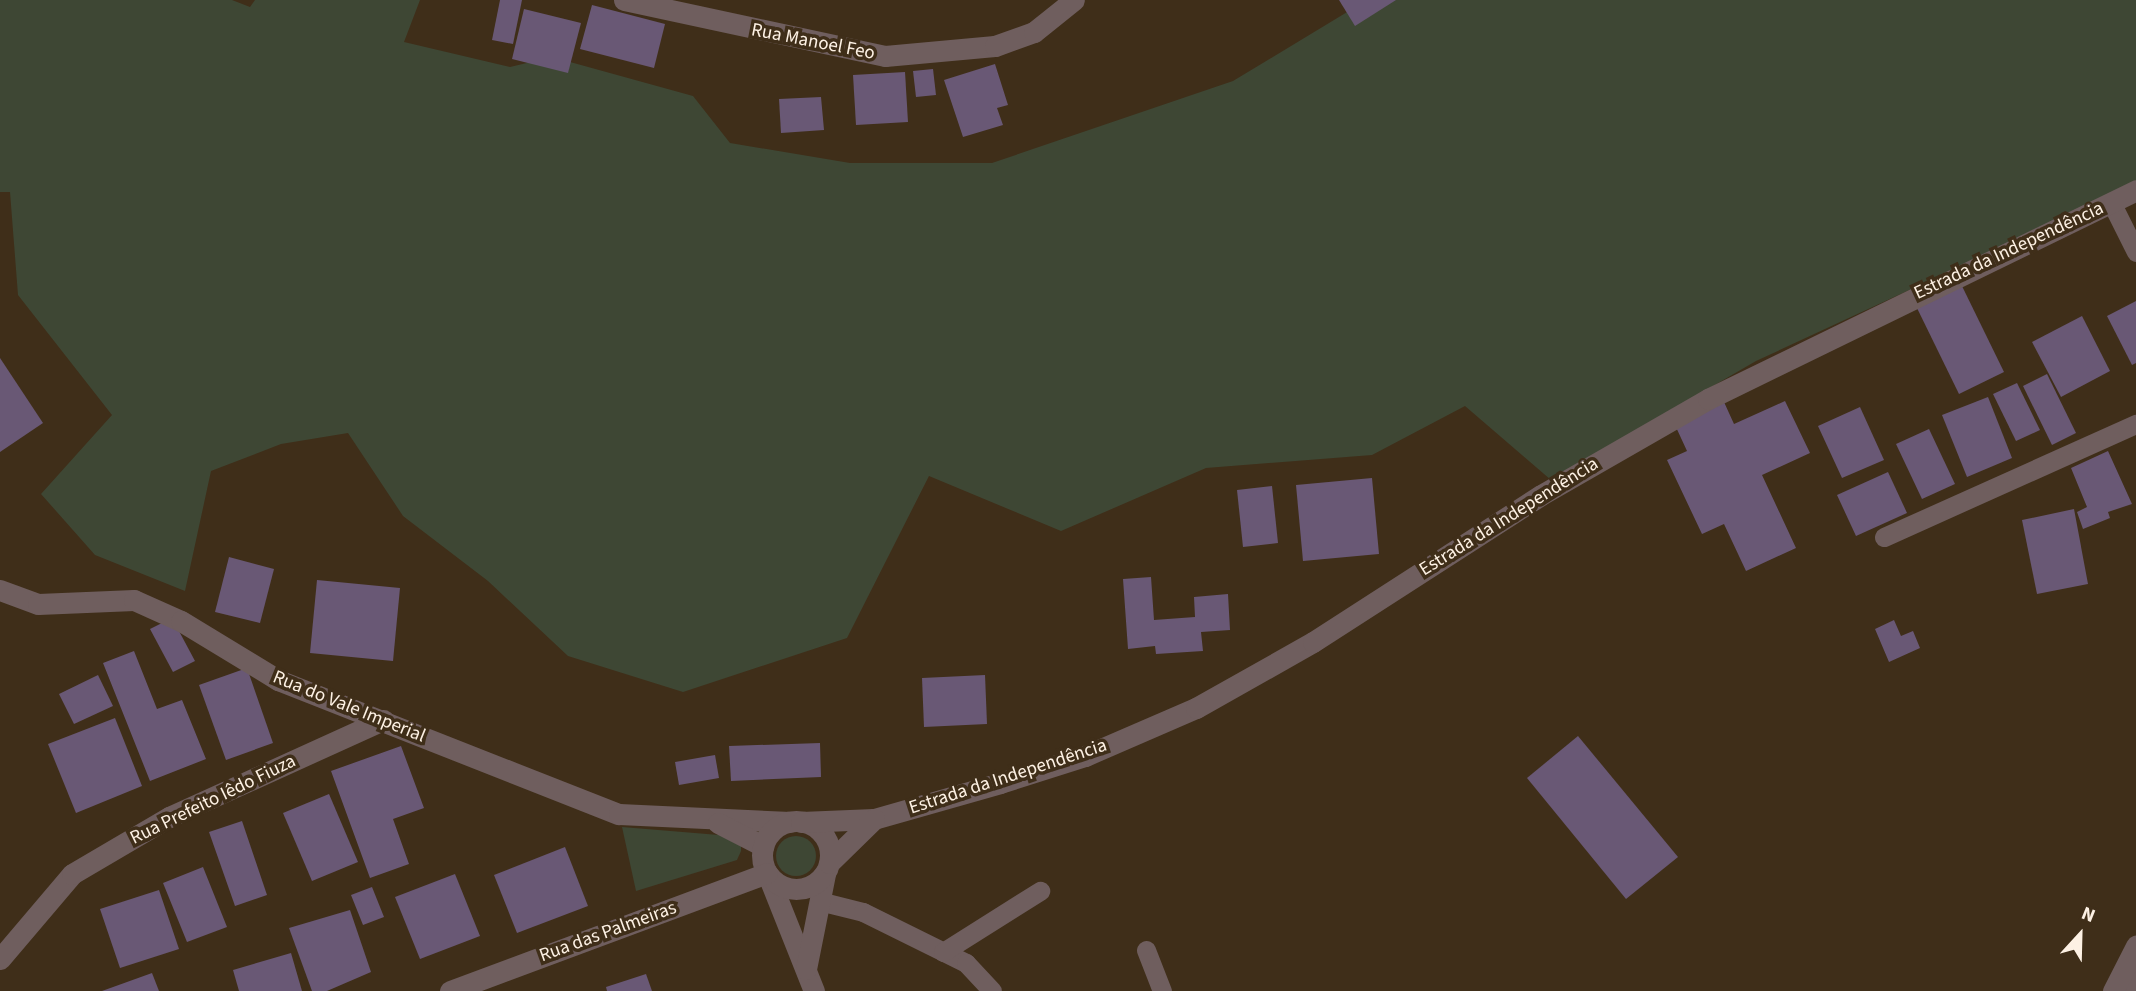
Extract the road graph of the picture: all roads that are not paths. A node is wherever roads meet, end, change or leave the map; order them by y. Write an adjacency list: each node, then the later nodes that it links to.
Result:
1 (624, 0): 2 (street, Rua Manoel Feo)
2 (1074, 0)
3 (2136, 190): 4 (street, Estrada da Independência)
4 (2111, 202): 5 (lane); 11 (street, Estrada da Independência)
5 (2136, 252)
6 (2136, 424): 7 (lane)
7 (1884, 537)
8 (0, 590): 9 (street, Rua do Vale Imperial)
9 (383, 720): 10 (street, Rua do Vale Imperial); 22 (street, Rua Prefeito Iêdo Fiuza)
10 (706, 817): 12 (street, Rua do Vale Imperial); 13 (street)
11 (874, 819): 12 (street, Estrada da Independência); 14 (street, Estrada da Independência)
12 (795, 822): 13 (street); 14 (street)
13 (763, 846): 15 (street)
14 (827, 868): 15 (street); 17 (street)
15 (767, 873): 18 (street); 24 (street, Rua das Palmeiras)
16 (1040, 891): 21 (lane)
17 (818, 906): 18 (street); 21 (lane); 23 (street)
18 (783, 912): 23 (street)
19 (2134, 948): 28 (street); 29 (lane)
20 (1146, 950): 27 (lane)
21 (943, 952): 26 (lane)
22 (0, 959)
23 (806, 968): 25 (street)
24 (450, 991)
25 (814, 991)
26 (992, 991)
27 (1162, 991)
28 (2113, 991)
29 (2130, 991)

